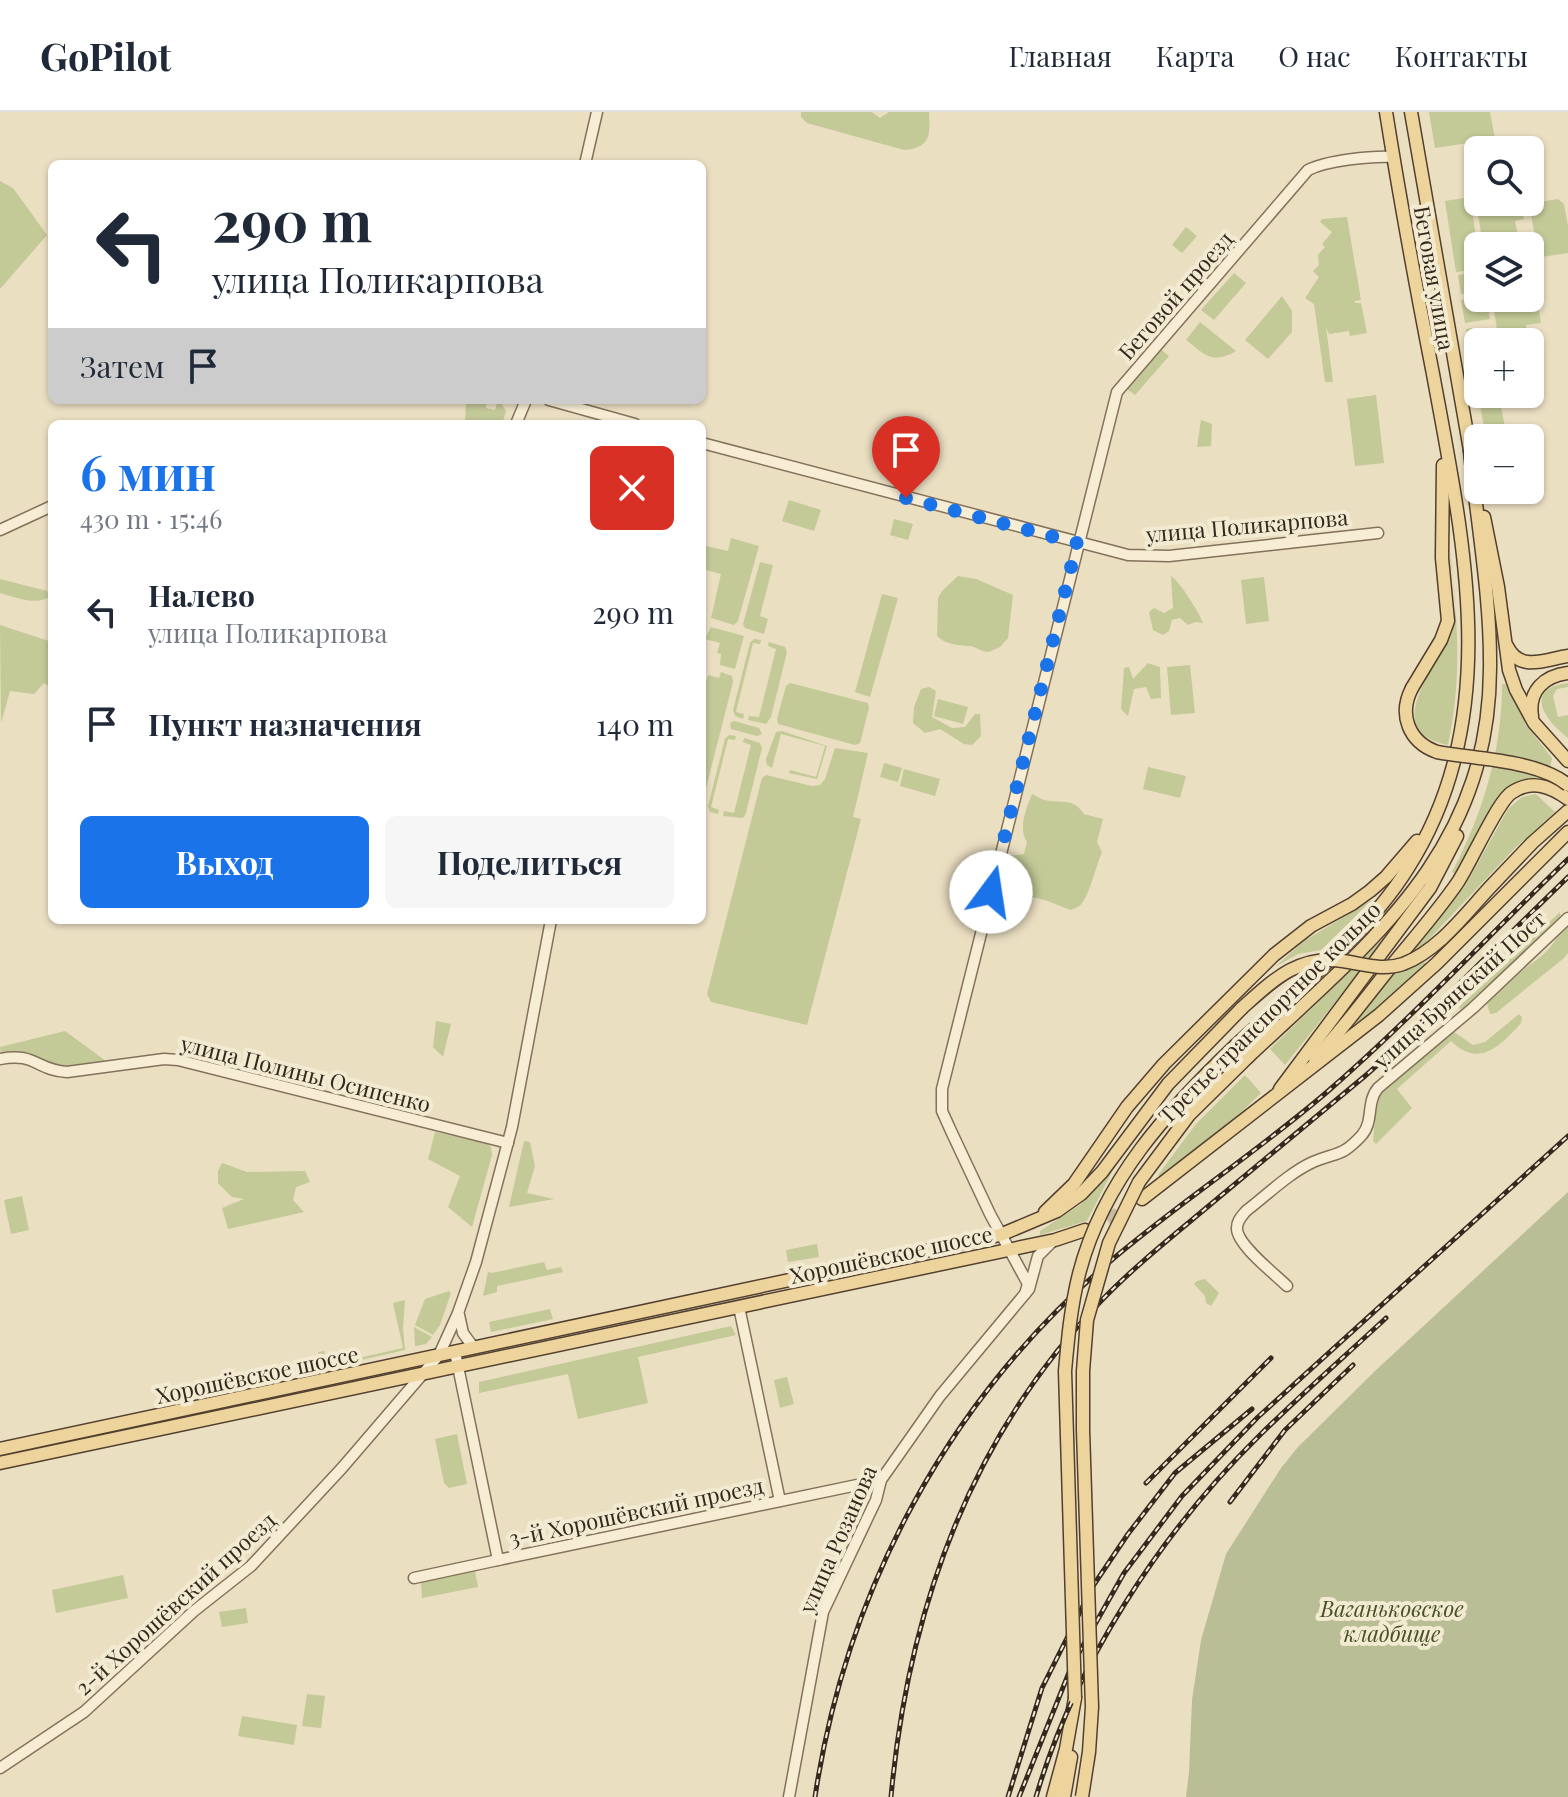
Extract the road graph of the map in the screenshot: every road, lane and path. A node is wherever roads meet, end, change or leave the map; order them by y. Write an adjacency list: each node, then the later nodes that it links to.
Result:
1 (597, 112): 5 (street)
2 (1386, 112): 4 (main road, Беговая улица)
3 (1411, 112): 8 (main road, Беговая улица)
4 (1393, 157): 9 (main road, Беговая улица); 16 (street, Беговой проезд)
5 (586, 160)
6 (563, 404): 7 (street)
7 (621, 420)
8 (1465, 424)
9 (1443, 429): 17 (main road, Беговая улица); 24 (main road, bridge)
10 (706, 444): 16 (street, улица Поликарпова)
11 (1475, 504): 23 (main road, Третье транспортное кольцо)
12 (1481, 504): 18 (main road)
13 (48, 508): 14 (street)
14 (0, 530)
15 (1378, 533): 16 (street, улица Поликарпова)
16 (1077, 543): 37 (street, Беговой проезд)
17 (1470, 642): 27 (main road, Третье транспортное кольцо)
18 (1507, 644): 19 (main road); 21 (main road)
19 (1568, 656)
20 (1566, 672): 21 (main road)
21 (1534, 723): 22 (main road)
22 (1568, 761)
23 (1476, 767): 33 (main road); 64 (main road, Третье транспортное кольцо, bridge)
24 (1568, 785)
25 (1568, 799): 32 (main road)
26 (1568, 811): 37 (main road, bridge)
27 (1434, 820): 37 (main road); 59 (main road, Третье транспортное кольцо, bridge)
28 (1568, 832): 32 (main road)
29 (1568, 918): 40 (street, улица Брянский Пост)
30 (550, 924): 34 (street, 2-й Хорошёвский проезд)
31 (0, 1059): 34 (street, улица Полины Осипенко)
32 (1276, 1098): 33 (main road)
33 (1255, 1114): 35 (main road)
34 (508, 1143): 43 (street, 2-й Хорошёвский проезд)
35 (1142, 1199)
36 (1085, 1230): 38 (main road)
37 (1000, 1235): 39 (street, Хорошёвское шоссе); 44 (main road, Хорошёвское шоссе)
38 (1055, 1240): 39 (main road); 41 (street)
39 (1008, 1250): 41 (street); 42 (main road, Хорошёвское шоссе)
40 (1287, 1286)
41 (1025, 1294): 55 (street, улица Розанова)
42 (739, 1307): 47 (main road, Хорошёвское шоссе); 56 (street)
43 (458, 1313): 44 (street); 46 (street, 2-й Хорошёвский проезд)
44 (474, 1348): 45 (main road, Хорошёвское шоссе)
45 (455, 1352): 46 (main road, Хорошёвское шоссе); 47 (street, 3-й Хорошёвский проезд)
46 (439, 1355): 47 (street); 48 (street, 2-й Хорошёвский проезд); 49 (main road, Хорошёвское шоссе)
47 (456, 1368): 48 (main road, Хорошёвское шоссе); 57 (street, 3-й Хорошёвский проезд)
48 (422, 1374): 51 (main road, Хорошёвское шоссе); 60 (street, 2-й Хорошёвский проезд)
49 (112, 1425): 50 (main road, Хорошёвское шоссе); 51 (street)
50 (89, 1429): 52 (street); 53 (main road, Хорошёвское шоссе)
51 (115, 1439): 52 (main road, Хорошёвское шоссе)
52 (79, 1446): 54 (main road, Хорошёвское шоссе)
53 (0, 1449)
54 (0, 1463)
55 (881, 1480): 56 (street, 3-й Хорошёвский проезд); 61 (street, улица Розанова)
56 (780, 1501): 57 (street, 3-й Хорошёвский проезд)
57 (498, 1560): 58 (street)
58 (414, 1578)
59 (1075, 1698): 62 (main road); 63 (main road, Третье транспортное кольцо)
60 (0, 1768)
61 (789, 1797)
62 (1053, 1797)
63 (1064, 1797)
64 (1082, 1797)

